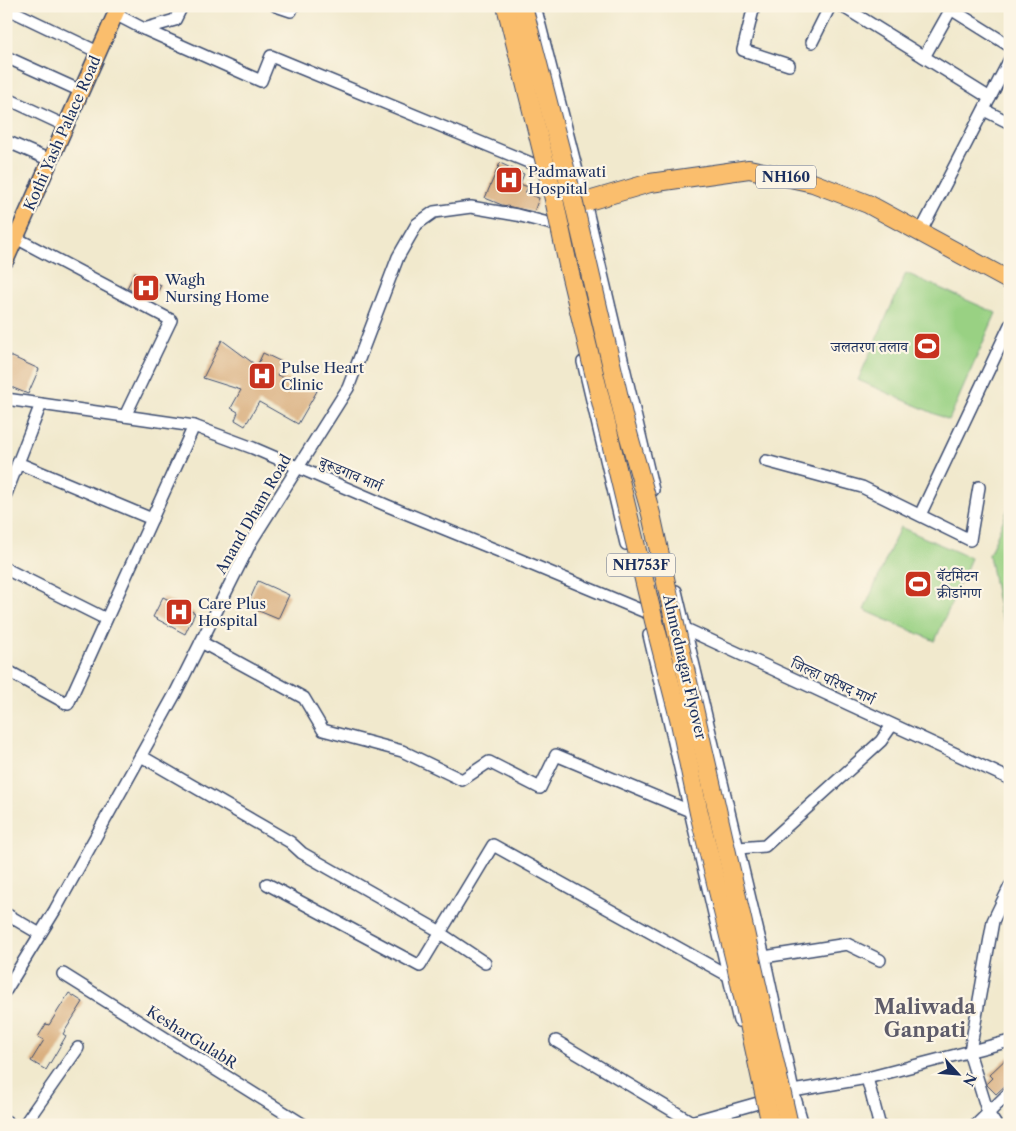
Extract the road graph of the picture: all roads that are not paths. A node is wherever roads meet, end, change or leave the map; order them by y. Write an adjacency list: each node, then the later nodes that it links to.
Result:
1 (182, 6): 14 (street)
2 (276, 6): 3 (street)
3 (293, 6)
4 (498, 6): 30 (street)
5 (506, 6): 88 (highway, Ahmednagar Flyover / NH753F, bridge)
6 (523, 6): 89 (highway, Ahmednagar Flyover / NH753F, bridge)
7 (535, 6): 31 (street)
8 (754, 6): 21 (street)
9 (830, 6): 15 (street)
10 (842, 6): 19 (street)
11 (6, 8): 17 (street)
12 (948, 8): 16 (street); 19 (street)
13 (117, 10): 14 (street); 17 (main road, Kothi Yash Palace Road)
14 (144, 29): 30 (street)
15 (812, 42)
16 (1010, 46)
17 (98, 52): 22 (main road, Kothi Yash Palace Road)
18 (6, 57): 22 (street)
19 (924, 57): 24 (street)
20 (1010, 59): 24 (street)
21 (789, 66)
22 (81, 91): 27 (main road, Kothi Yash Palace Road)
23 (6, 98): 27 (street)
24 (990, 98): 25 (street)
25 (984, 110): 26 (street); 35 (street)
26 (1010, 123)
27 (66, 126): 29 (main road, Kothi Yash Palace Road)
28 (6, 140): 29 (street)
29 (50, 160): 36 (main road, Kothi Yash Palace Road)
30 (539, 167): 31 (street); 32 (street)
31 (579, 182): 33 (street)
32 (545, 192): 33 (highway); 34 (street)
33 (585, 202): 35 (highway, NH160); 54 (street)
34 (552, 224): 46 (street, Anand Dham Road); 52 (street)
35 (920, 233): 38 (highway, NH160)
36 (16, 238): 37 (main road, Kothi Yash Palace Road); 42 (street)
37 (6, 260)
38 (1010, 281)
39 (1010, 325): 49 (street)
40 (6, 399): 41 (street, बुरूडगाव मार्ग)
41 (41, 404): 42 (street, बुरूडगाव मार्ग); 45 (street)
42 (125, 416): 43 (street, बुरूडगाव मार्ग)
43 (194, 426): 46 (street, बुरूडगाव मार्ग); 50 (street)
44 (766, 461): 49 (street)
45 (18, 464): 48 (street); 50 (street)
46 (297, 467): 52 (street, बुरूडगाव मार्ग); 55 (street, Anand Dham Road)
47 (980, 486): 49 (street)
48 (6, 494)
49 (920, 515)
50 (152, 519): 53 (street)
51 (6, 569): 53 (street)
52 (643, 611): 54 (street, जिल्हा परिषद मार्ग); 60 (street)
53 (106, 619): 56 (street)
54 (686, 629): 57 (street, जिल्हा परिषद मार्ग); 61 (street)
55 (201, 642): 58 (street, Anand Dham Road); 60 (street)
56 (6, 670)
57 (892, 725): 59 (street, जिल्हा परिषद मार्ग); 61 (street)
58 (141, 756): 65 (street); 66 (street, Anand Dham Road)
59 (1010, 779)
60 (690, 811): 71 (street)
61 (738, 848): 67 (street)
62 (267, 884): 65 (street)
63 (1010, 886): 76 (street)
64 (6, 914): 66 (street)
65 (441, 932): 69 (street); 71 (street)
66 (40, 934): 72 (street, Anand Dham Road)
67 (764, 957): 68 (street); 78 (street)
68 (880, 960)
69 (485, 963)
70 (63, 974): 86 (street, KesharGulabR)
71 (729, 976): 80 (street)
72 (6, 990)
73 (556, 1041): 83 (street)
74 (1010, 1041): 76 (street)
75 (78, 1048): 85 (street)
76 (970, 1052): 77 (street); 81 (street)
77 (867, 1078): 78 (street); 91 (street)
78 (793, 1091): 90 (street)
79 (1010, 1092): 81 (street)
80 (758, 1103): 83 (street); 87 (street)
81 (988, 1113): 92 (street); 93 (street)
82 (6, 1122): 84 (street)
83 (685, 1123)
84 (11, 1125)
85 (24, 1125)
86 (304, 1125)
87 (763, 1125)
88 (771, 1125)
89 (789, 1125)
90 (803, 1125)
91 (877, 1125)
92 (976, 1125)
93 (996, 1125)

